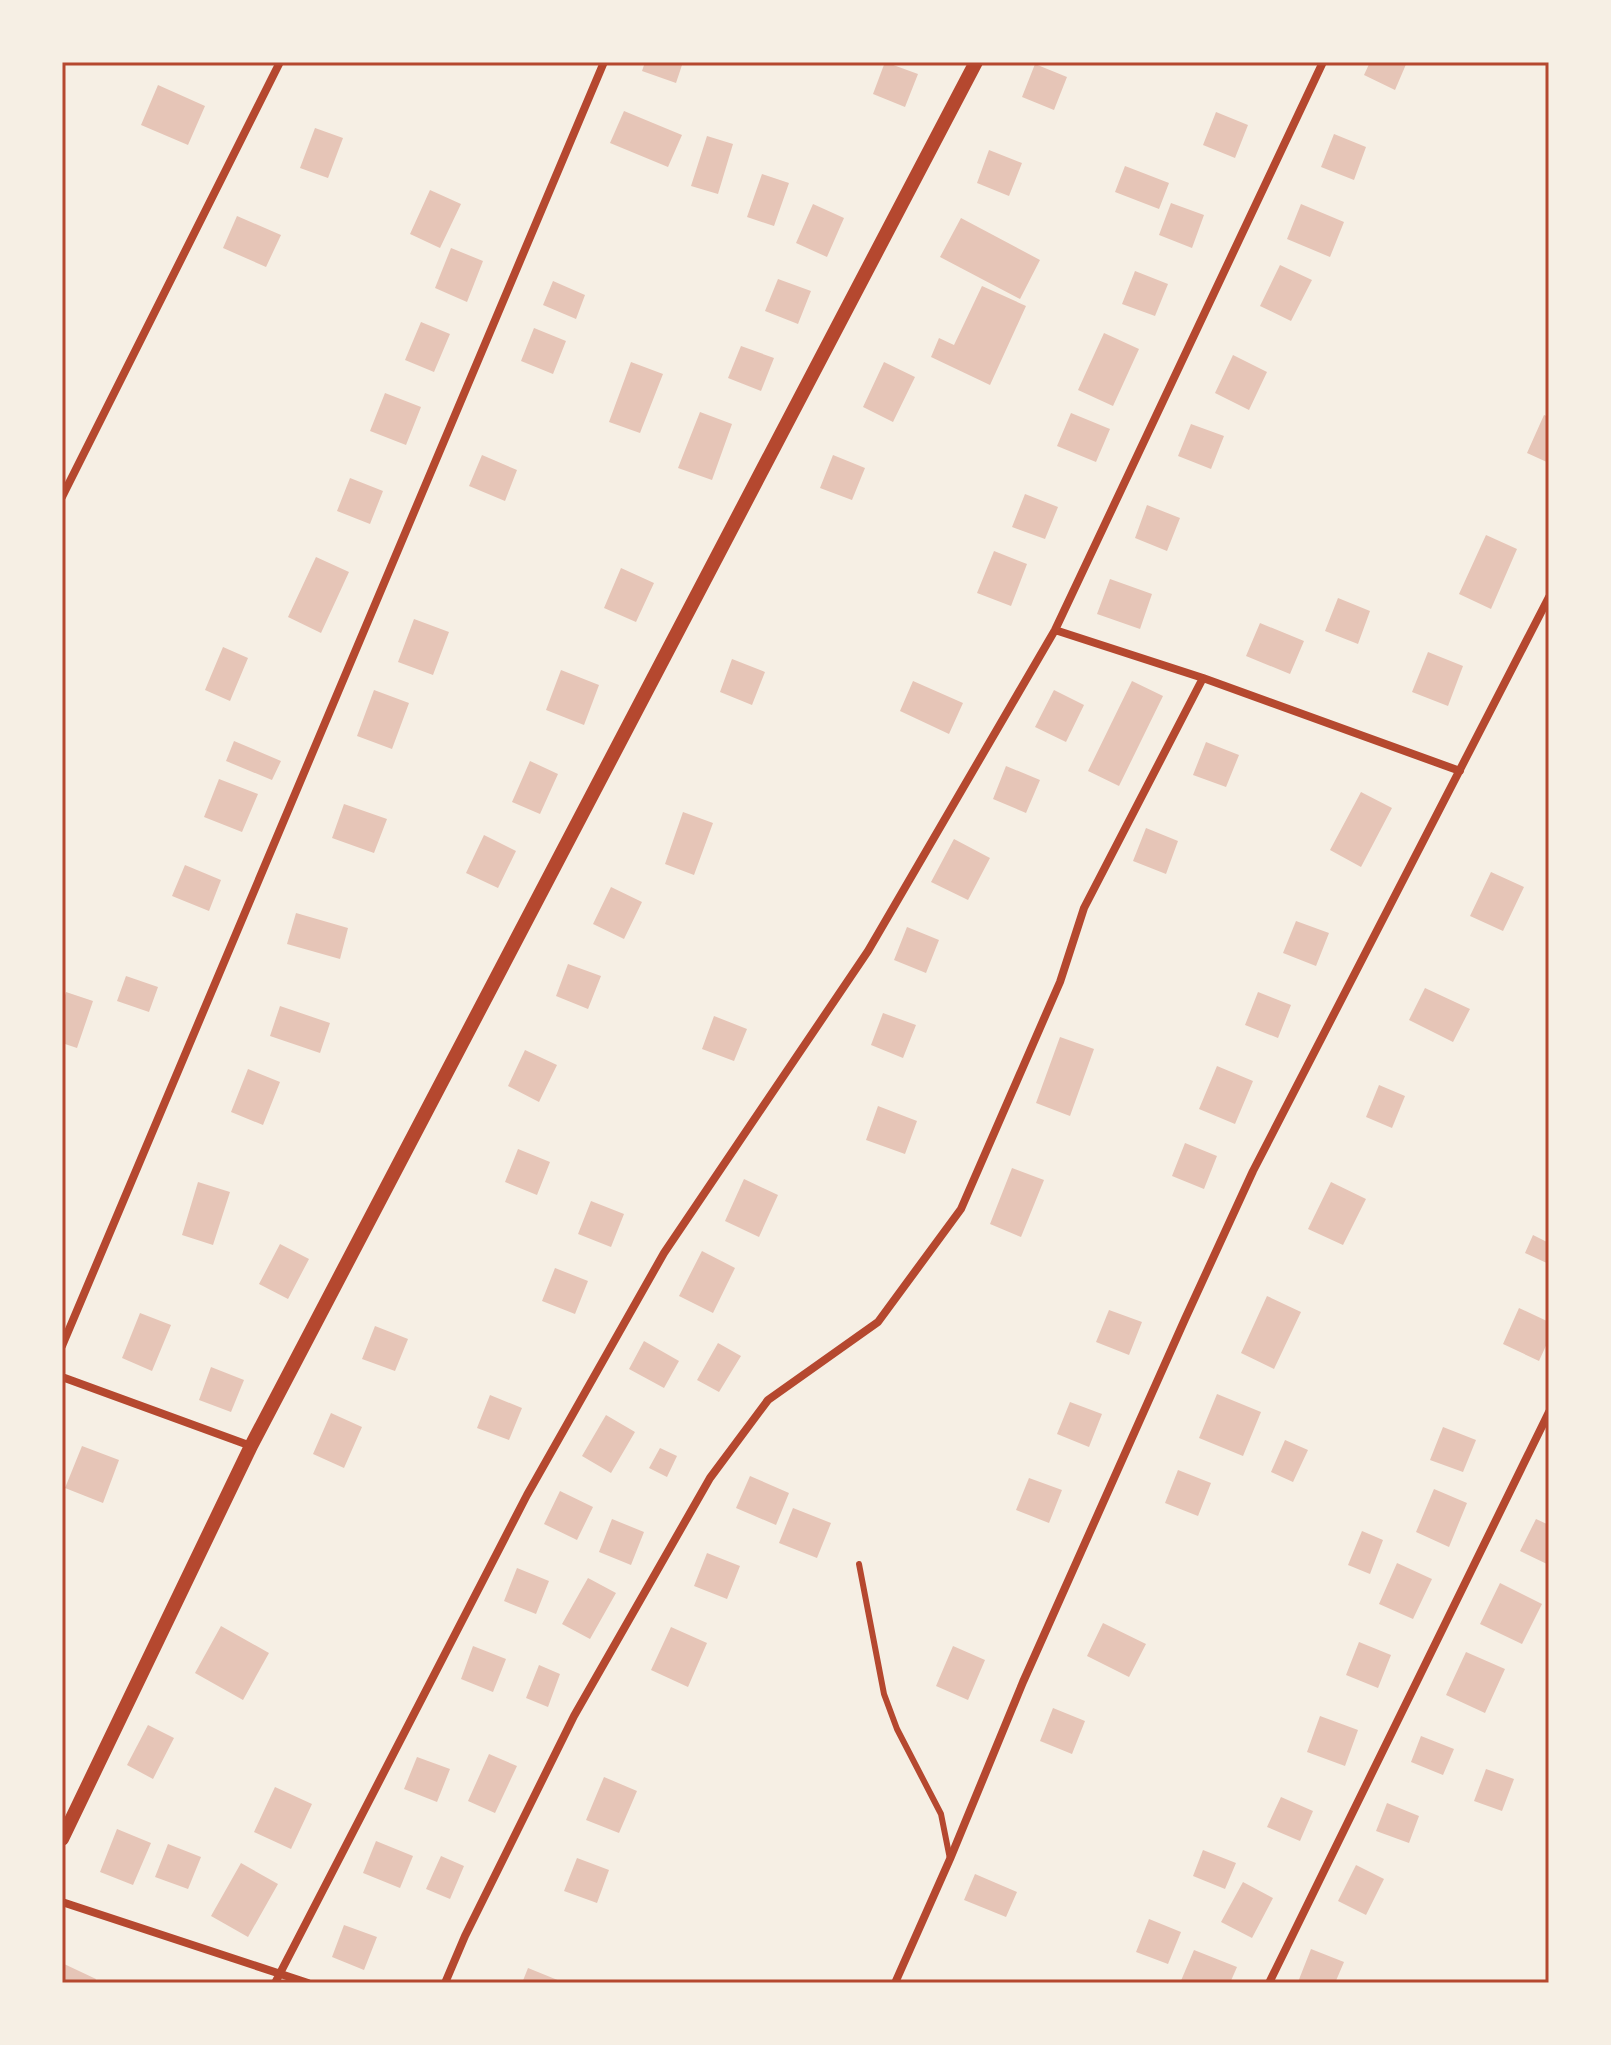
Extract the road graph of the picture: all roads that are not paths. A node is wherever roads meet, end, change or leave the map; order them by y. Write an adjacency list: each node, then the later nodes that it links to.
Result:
1 (280, 62): 5 (street)
2 (604, 62): 10 (street)
3 (976, 62): 13 (street)
4 (1323, 62): 7 (street)
5 (62, 497)
6 (1549, 597): 9 (street)
7 (1055, 630): 8 (street); 18 (street)
8 (1203, 678): 9 (street); 21 (street)
9 (1460, 771): 16 (street)
10 (62, 1346)
11 (62, 1377): 13 (street)
12 (1549, 1412): 23 (street)
13 (251, 1446): 15 (street)
14 (859, 1564): 16 (lane)
15 (62, 1839)
16 (950, 1859): 22 (street)
17 (62, 1902): 18 (street)
18 (281, 1974): 19 (street); 20 (street)
19 (275, 1983)
20 (308, 1983)
21 (445, 1983)
22 (895, 1983)
23 (1269, 1983)

